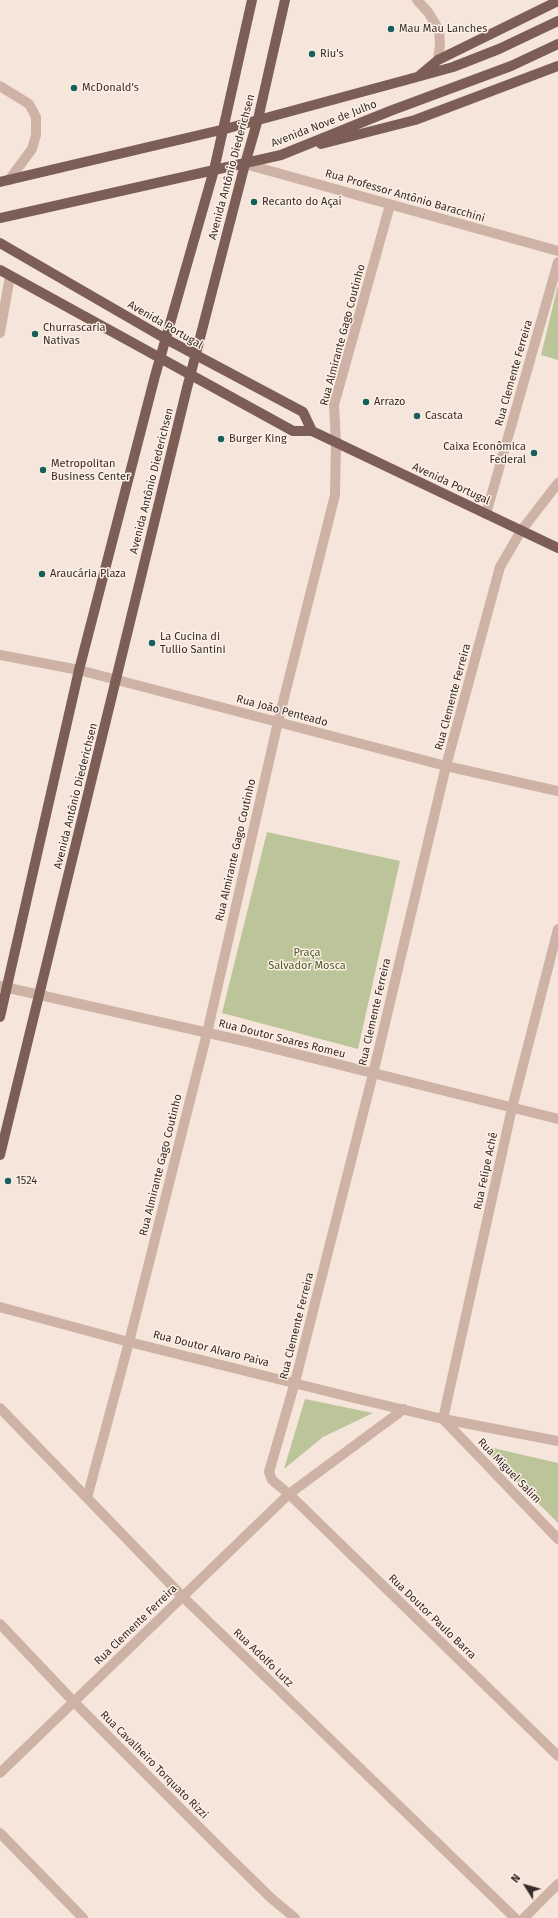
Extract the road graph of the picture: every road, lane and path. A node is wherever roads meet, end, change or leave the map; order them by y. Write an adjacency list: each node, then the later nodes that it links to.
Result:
1 (252, 0): 12 (main road, Avenida Antônio Diederichsen)
2 (286, 0): 11 (main road, Avenida Antônio Diederichsen)
3 (417, 0): 7 (street)
4 (558, 1): 7 (main road)
5 (558, 21): 9 (main road, Avenida Nove de Julho)
6 (558, 44): 13 (main road, Avenida Nove de Julho)
7 (438, 60): 9 (main road)
8 (558, 66): 13 (main road)
9 (417, 78): 11 (main road, Avenida Nove de Julho)
10 (0, 86): 16 (street)
11 (258, 119): 12 (main road, Avenida Nove de Julho); 14 (main road, Avenida Antônio Diederichsen)
12 (225, 129): 15 (main road, Avenida Antônio Diederichsen); 16 (main road, Avenida Nove de Julho)
13 (281, 155): 14 (main road, Avenida Nove de Julho)
14 (245, 164): 15 (main road, Avenida Nove de Julho); 17 (street, Rua Professor Antônio Baracchini); 26 (main road, Avenida Antônio Diederichsen)
15 (214, 170): 18 (main road, Avenida Nove de Julho); 25 (main road, Avenida Antônio Diederichsen)
16 (4, 181)
17 (390, 205): 20 (street, Rua Professor Antônio Baracchini); 30 (street, Rua Almirante Gago Coutinho)
18 (0, 218)
19 (0, 243): 25 (main road, Avenida Portugal)
20 (558, 251)
21 (558, 262): 32 (street, Rua Clemente Ferreira)
22 (0, 270): 23 (main road, Avenida Portugal)
23 (10, 276): 24 (street); 27 (main road, Avenida Portugal)
24 (0, 333)
25 (166, 339): 26 (main road, Avenida Portugal); 27 (main road, Avenida Antônio Diederichsen)
26 (195, 356): 28 (main road, Avenida Antônio Diederichsen); 29 (main road, Avenida Portugal)
27 (160, 359): 28 (main road, Avenida Portugal); 36 (main road, Avenida Antônio Diederichsen)
28 (190, 376): 29 (main road, Avenida Portugal); 37 (main road, Avenida Antônio Diederichsen)
29 (312, 431): 30 (main road, Avenida Portugal)
30 (336, 443): 32 (main road, Avenida Portugal); 38 (street, Rua Almirante Gago Coutinho)
31 (558, 483): 33 (street)
32 (486, 514): 33 (main road, Avenida Portugal)
33 (521, 531): 34 (main road, Avenida Portugal); 39 (street, Rua Clemente Ferreira)
34 (558, 548)
35 (0, 655): 36 (street, Rua João Penteado)
36 (79, 670): 37 (street, Rua João Penteado); 42 (main road, Avenida Antônio Diederichsen)
37 (117, 680): 38 (street, Rua João Penteado); 43 (main road, Avenida Antônio Diederichsen)
38 (278, 722): 39 (street, Rua João Penteado); 45 (street, Rua Almirante Gago Coutinho)
39 (446, 766): 40 (street, Rua João Penteado); 46 (street, Rua Clemente Ferreira)
40 (558, 791)
41 (558, 929): 47 (street, Rua Felipe Achê)
42 (4, 987): 43 (street, Rua Doutor Soares Romeu); 44 (main road, Avenida Antônio Diederichsen)
43 (40, 995): 45 (street, Rua Doutor Soares Romeu); 49 (main road, Avenida Antônio Diederichsen)
44 (0, 1017)
45 (207, 1033): 46 (street, Rua Doutor Soares Romeu); 51 (street, Rua Almirante Gago Coutinho)
46 (373, 1074): 47 (street, Rua Doutor Soares Romeu); 52 (street, Rua Clemente Ferreira)
47 (512, 1108): 48 (street, Rua Doutor Soares Romeu); 55 (street, Rua Felipe Achê)
48 (558, 1119)
49 (0, 1155)
50 (0, 1307): 51 (street, Rua Doutor Alvaro Paiva)
51 (129, 1342): 52 (street, Rua Doutor Alvaro Paiva); 58 (street, Rua Almirante Gago Coutinho)
52 (295, 1382): 54 (street, Rua Doutor Alvaro Paiva); 57 (street, Rua Clemente Ferreira)
53 (0, 1408): 58 (street, Rua Adolfo Lutz)
54 (404, 1409): 55 (street, Rua Doutor Alvaro Paiva); 57 (street, Rua Clemente Ferreira)
55 (444, 1419): 56 (street, Rua Doutor Alvaro Paiva); 59 (street, Rua Miguel Salim)
56 (558, 1441)
57 (289, 1494): 60 (street, Rua Clemente Ferreira); 63 (street, Rua Doutor Paulo Barra)
58 (87, 1498): 60 (street, Rua Adolfo Lutz)
59 (558, 1539)
60 (183, 1597): 62 (street, Rua Clemente Ferreira); 69 (street, Rua Adolfo Lutz)
61 (0, 1624): 62 (street, Rua Cavalheiro Torquato Rizzi)
62 (74, 1702): 64 (street, Rua Clemente Ferreira); 68 (street, Rua Cavalheiro Torquato Rizzi)
63 (558, 1756)
64 (0, 1773)
65 (0, 1833): 67 (street)
66 (558, 1884): 70 (street)
67 (83, 1918)
68 (295, 1918)
69 (516, 1918)
70 (524, 1918)

